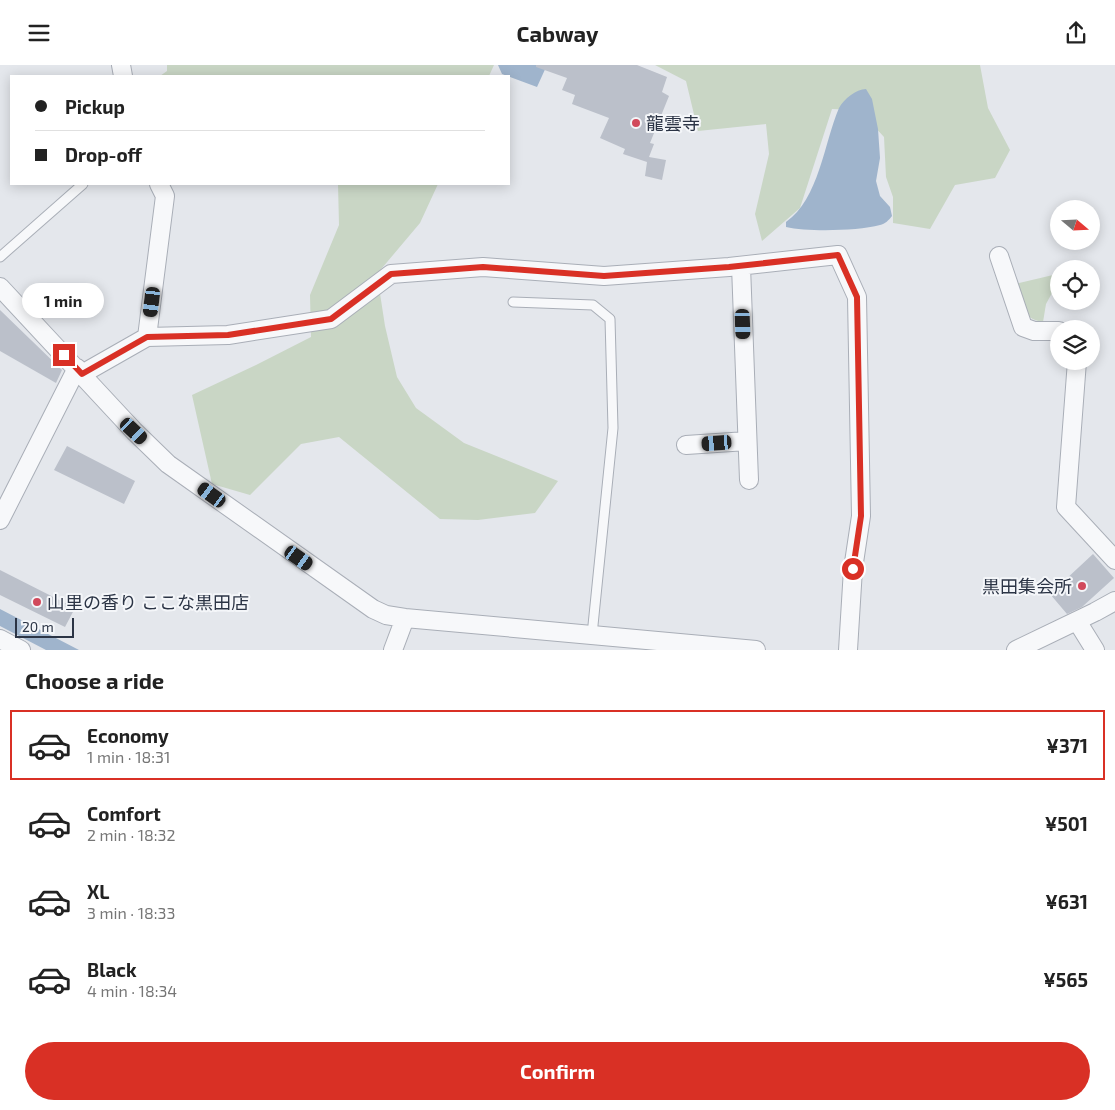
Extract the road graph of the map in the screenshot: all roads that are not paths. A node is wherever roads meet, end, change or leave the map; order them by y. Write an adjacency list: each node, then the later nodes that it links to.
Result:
1 (82, 185): 4 (lane)
2 (160, 185): 9 (street)
3 (999, 256): 8 (street)
4 (0, 257)
5 (741, 266): 9 (street); 12 (street); 26 (street)
6 (0, 287): 11 (street)
7 (513, 302): 20 (lane)
8 (1050, 331)
9 (147, 337): 11 (street)
10 (1076, 370): 16 (street)
11 (79, 371): 15 (street); 18 (street)
12 (747, 441): 13 (street); 14 (street)
13 (686, 445)
14 (749, 480)
15 (0, 520)
16 (1115, 559)
17 (1115, 601): 19 (street)
18 (405, 618): 20 (street); 24 (street)
19 (1077, 621): 27 (street); 28 (street)
20 (592, 635): 22 (street)
21 (0, 639): 23 (street)
22 (648, 645): 25 (street)
23 (21, 650)
24 (393, 650)
25 (756, 650)
26 (848, 650)
27 (1016, 650)
28 (1095, 650)

